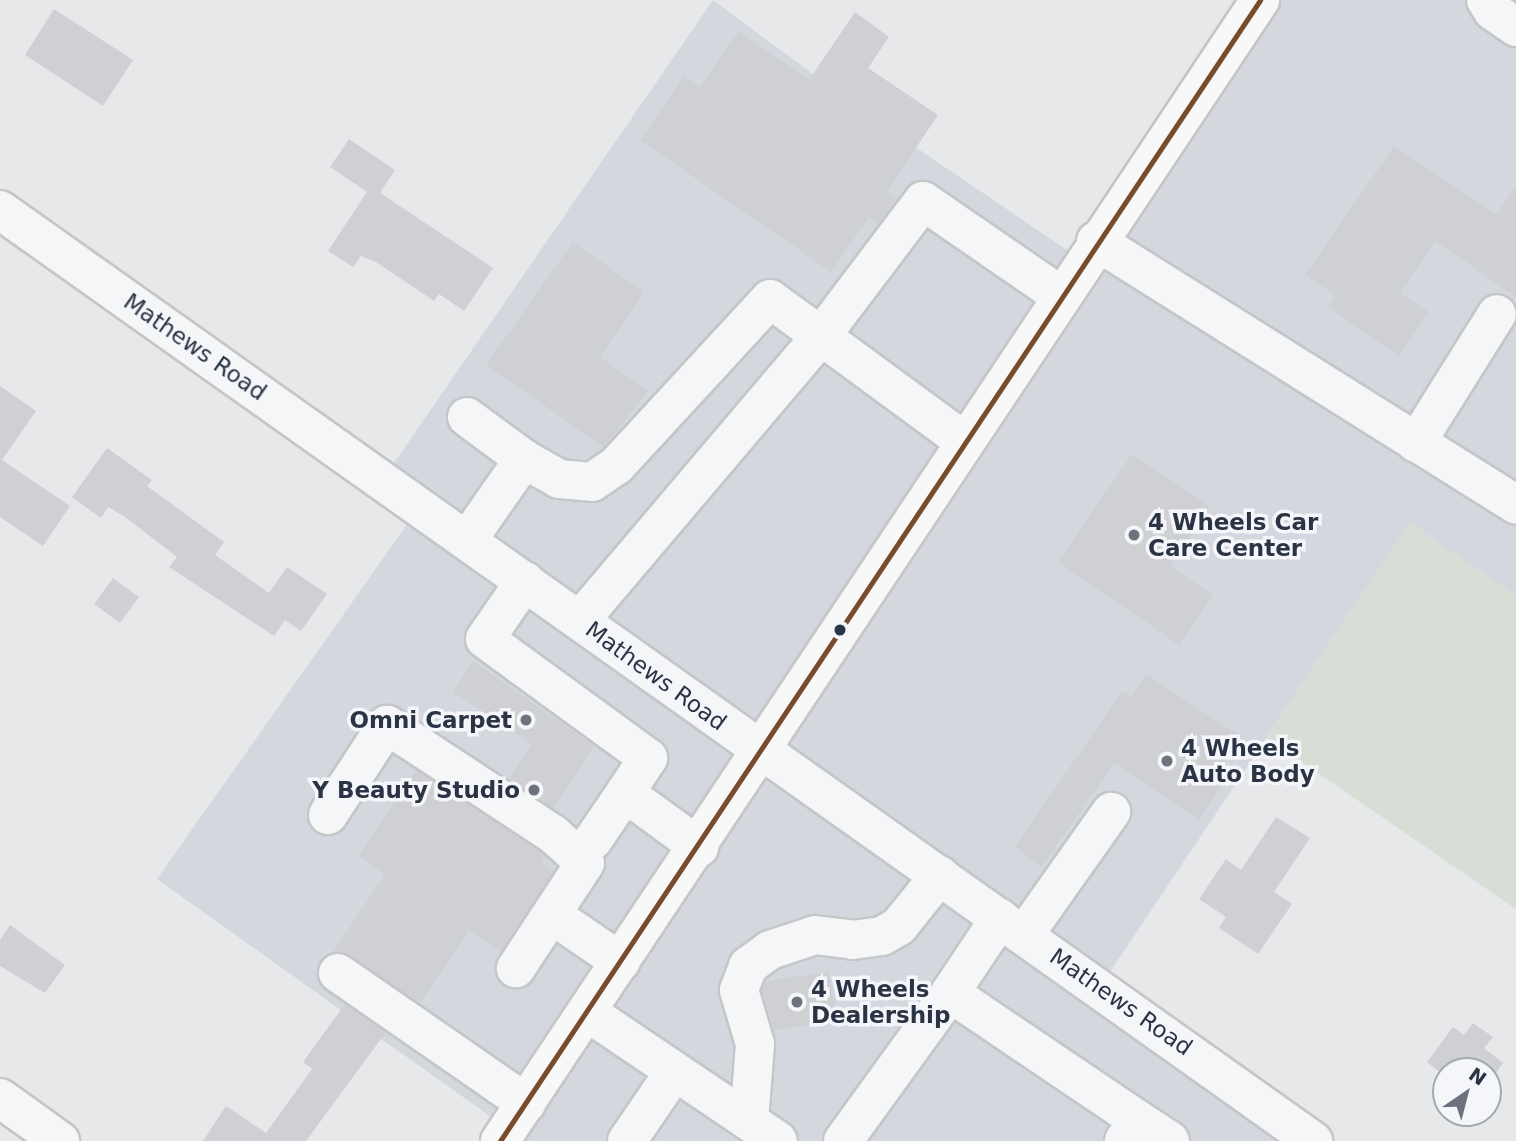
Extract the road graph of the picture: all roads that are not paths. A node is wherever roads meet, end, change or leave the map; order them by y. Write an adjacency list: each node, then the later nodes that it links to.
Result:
1 (1260, 0): 5 (main road)
2 (1486, 0): 3 (street)
3 (1516, 27)
4 (0, 210): 14 (street, Mathews Road)
5 (1096, 241): 6 (main road); 11 (street)
6 (1060, 295): 8 (street); 10 (main road)
7 (1497, 314): 11 (street)
8 (821, 336): 10 (street); 12 (street); 16 (street)
9 (467, 417): 12 (street)
10 (964, 441): 17 (main road)
11 (1416, 443): 13 (street)
12 (524, 459): 14 (street)
13 (1516, 504)
14 (468, 539): 15 (street, Mathews Road)
15 (525, 581): 16 (street, Mathews Road); 18 (street)
16 (580, 620): 17 (street, Mathews Road)
17 (759, 751): 22 (main road); 23 (street, Mathews Road)
18 (625, 793): 21 (street); 22 (street)
19 (1111, 812): 25 (street)
20 (328, 815): 24 (street)
21 (593, 840)
22 (699, 847): 26 (main road)
23 (940, 875): 25 (street, Mathews Road); 35 (street)
24 (552, 915): 26 (street); 27 (street)
25 (1012, 926): 29 (street); 41 (street, Mathews Road)
26 (621, 962): 30 (main road)
27 (516, 968)
28 (338, 973): 33 (street)
29 (950, 993): 34 (street); 39 (street)
30 (587, 1012): 31 (street); 33 (main road)
31 (674, 1072): 35 (street); 38 (street)
32 (0, 1098): 36 (street)
33 (526, 1103): 37 (main road)
34 (1131, 1130): 40 (street)
35 (764, 1131)
36 (60, 1141)
37 (500, 1141)
38 (627, 1141)
39 (843, 1141)
40 (1170, 1141)
41 (1313, 1141)

